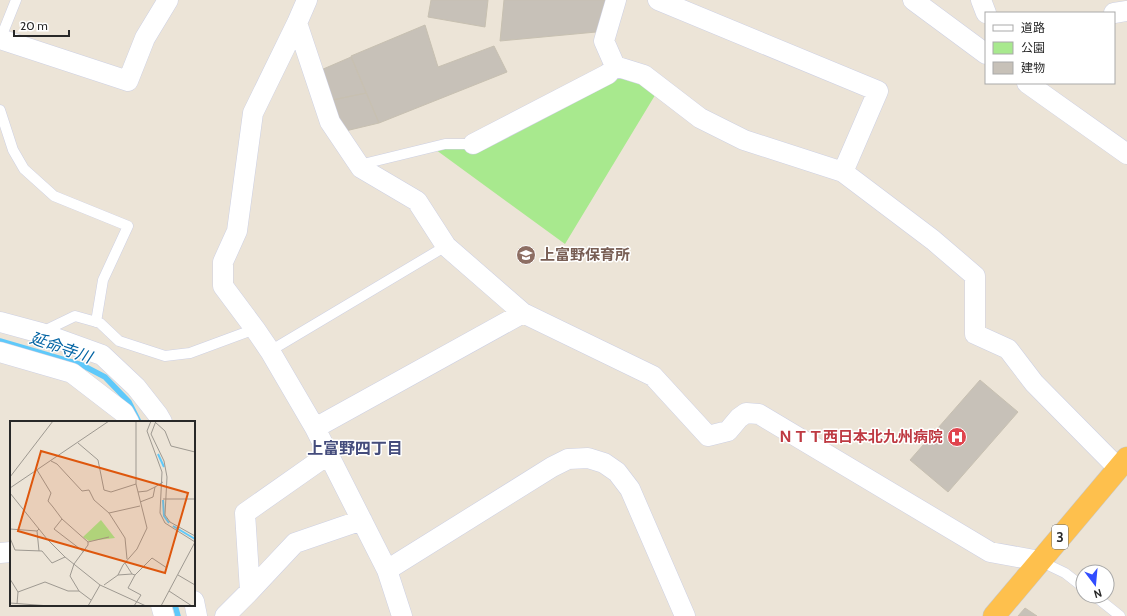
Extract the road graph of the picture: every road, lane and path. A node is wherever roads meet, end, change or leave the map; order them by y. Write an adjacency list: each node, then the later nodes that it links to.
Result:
1 (16, 0): 12 (lane)
2 (168, 0): 12 (street)
3 (307, 0): 11 (street)
4 (616, 0): 14 (street)
5 (658, 0): 20 (street)
6 (913, 0): 13 (street)
7 (981, 0): 9 (street)
8 (1127, 11): 10 (street)
9 (986, 12)
10 (1115, 13)
11 (297, 23): 19 (street); 25 (street)
12 (0, 40)
13 (985, 53)
14 (615, 66): 17 (street); 20 (street)
15 (1028, 84): 18 (street)
16 (0, 110): 24 (lane)
17 (473, 144): 19 (lane)
18 (1127, 154)
19 (359, 165): 21 (street)
20 (843, 172): 33 (street)
21 (446, 246): 22 (street); 27 (lane)
22 (523, 313): 31 (street); 35 (street)
23 (0, 322): 26 (street)
24 (96, 322): 25 (lane); 26 (lane)
25 (255, 329): 27 (street)
26 (41, 333): 30 (street)
27 (270, 351): 31 (street)
28 (0, 352): 29 (street)
29 (128, 421)
30 (162, 421)
31 (315, 428): 32 (street)
32 (329, 454): 34 (street); 38 (street)
33 (1122, 463): 35 (highway, 3)
34 (362, 520): 36 (street); 38 (street)
35 (1040, 562): 37 (lane); 47 (highway, 3)
36 (387, 570): 45 (street); 46 (street)
37 (1075, 581)
38 (250, 591): 44 (street)
39 (1105, 604): 48 (lane)
40 (161, 606): 42 (street)
41 (195, 606): 43 (street)
42 (164, 616)
43 (197, 616)
44 (225, 616)
45 (402, 616)
46 (685, 616)
47 (994, 616)
48 (1120, 616)

